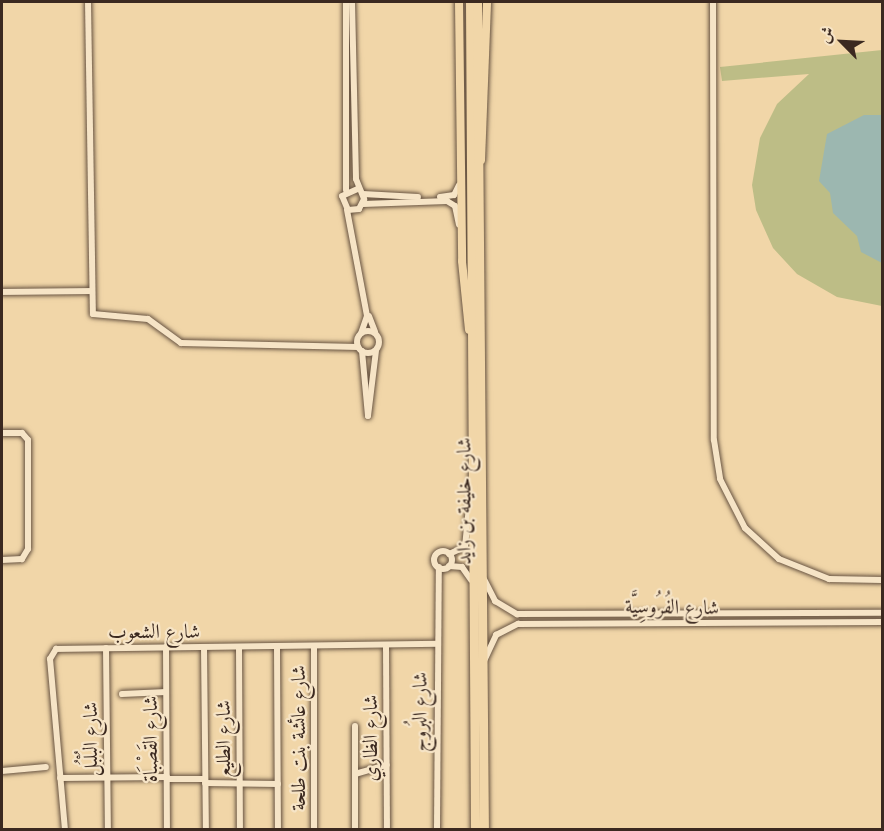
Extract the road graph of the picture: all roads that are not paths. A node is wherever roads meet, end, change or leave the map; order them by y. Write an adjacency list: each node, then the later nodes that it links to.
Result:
1 (88, 2): 18 (street)
2 (346, 2): 9 (street)
3 (352, 2): 10 (street)
4 (459, 2): 12 (main road, شارع خليفة بن زايد)
5 (470, 2): 21 (highway, شارع خليفة بن زايد)
6 (477, 2): 11 (highway, شارع خليفة بن زايد)
7 (488, 2): 11 (main road, شارع خليفة بن زايد)
8 (713, 2): 33 (street)
9 (347, 81): 10 (street); 13 (street)
10 (354, 98): 14 (street)
11 (478, 173): 31 (highway, شارع خليفة بن زايد)
12 (461, 176): 14 (street); 17 (main road, شارع خليفة بن زايد)
13 (346, 190): 14 (street); 16 (street)
14 (360, 191): 15 (street)
15 (361, 207): 16 (street); 17 (street); 20 (street)
16 (346, 209): 22 (street)
17 (461, 234): 21 (main road, شارع خليفة بن زايد)
18 (91, 291): 19 (street); 23 (street)
19 (2, 292)
20 (375, 332): 22 (street); 25 (street)
21 (469, 333): 27 (highway, شارع خليفة بن زايد)
22 (360, 334): 23 (street); 24 (street)
23 (338, 342): 24 (street)
24 (360, 349): 25 (street); 25 (street)
25 (376, 351)
26 (2, 433): 29 (street)
27 (470, 502): 28 (street); 32 (highway, شارع خليفة بن زايد)
28 (449, 554): 30 (street); 30 (street)
29 (2, 560)
30 (444, 567): 32 (street); 38 (street, شارع البُروج)
31 (482, 575): 35 (street, شارع الفُرُوسِيَّة); 46 (highway, شارع خليفة بن زايد)
32 (471, 580): 70 (highway, شارع خليفة بن زايد)
33 (880, 580)
34 (882, 613): 35 (street, شارع الفُرُوسِيَّة)
35 (783, 614): 37 (street)
36 (882, 622): 37 (street, شارع الفُرُوسِيَّة)
37 (739, 624): 46 (street, شارع الفُرُوسِيَّة)
38 (436, 644): 39 (street, شارع الشعوب); 69 (street, شارع البُروج)
39 (386, 645): 43 (street, شارع الشعوب); 50 (street, شارع الظاري)
40 (166, 647): 41 (street, شارع الشعوب); 44 (street, شارع الشعوب); 47 (street, شارع القَصْبَاة)
41 (204, 647): 45 (street, شارع الشعوب); 57 (street)
42 (277, 647): 43 (street, شارع الشعوب); 45 (street, شارع الشعوب); 59 (street)
43 (314, 647): 67 (street, شارع عائشة بنت طلحة)
44 (106, 648): 54 (street, شارع الشعوب); 55 (street, شارع البُلْبُل)
45 (239, 648): 58 (street, شارع الطليع)
46 (483, 664): 71 (highway, شارع خليفة بن زايد)
47 (166, 692): 48 (street); 56 (street, شارع القَصْبَاة)
48 (122, 694)
49 (355, 726): 53 (street)
50 (387, 765): 53 (street); 68 (street, شارع الظاري)
51 (46, 767): 52 (street)
52 (2, 771)
53 (355, 774): 60 (street)
54 (60, 778): 55 (street); 61 (street, شارع الشعوب)
55 (107, 778): 56 (street); 62 (street, شارع البُلْبُل)
56 (167, 778): 57 (street); 63 (street, شارع القَصْبَاة)
57 (205, 781): 58 (street); 64 (street)
58 (240, 784): 59 (street); 65 (street, شارع الطليع)
59 (278, 784): 66 (street)
60 (355, 829)
61 (64, 830)
62 (108, 830)
63 (167, 830)
64 (206, 830)
65 (240, 830)
66 (278, 830)
67 (315, 830)
68 (387, 830)
69 (437, 830)
70 (475, 830)
71 (484, 830)

